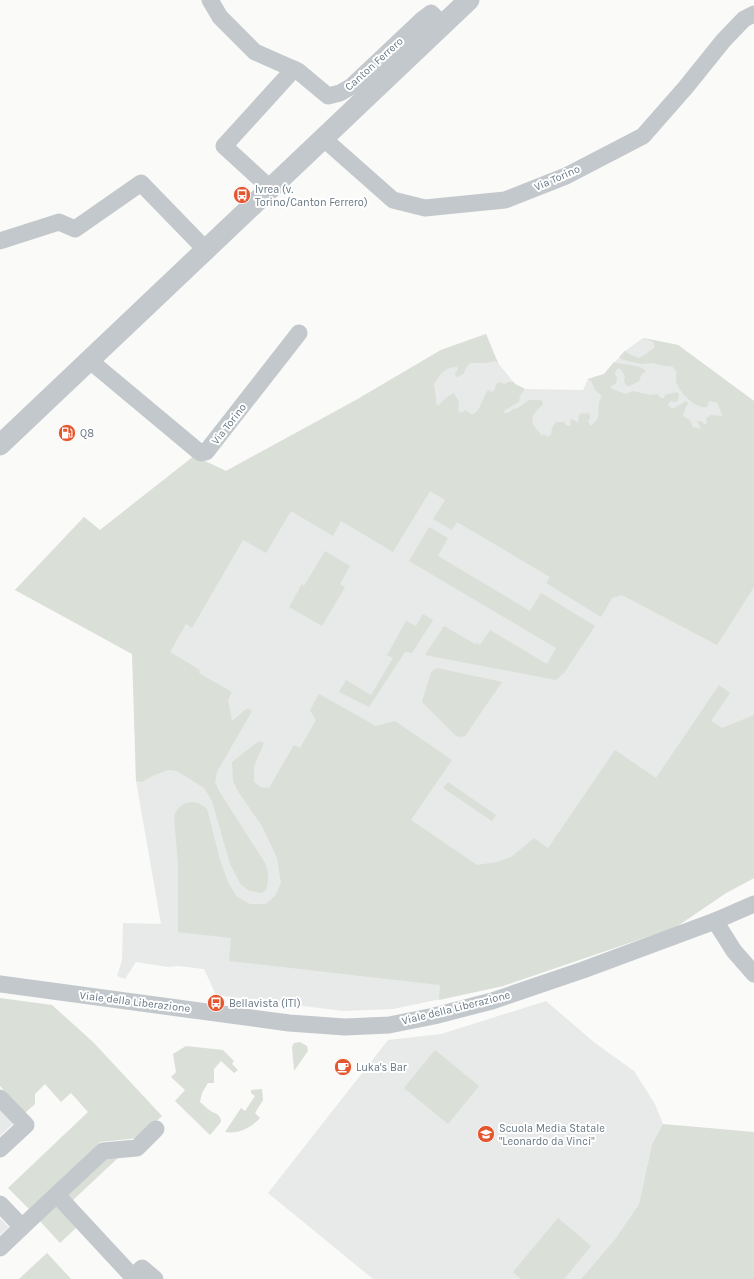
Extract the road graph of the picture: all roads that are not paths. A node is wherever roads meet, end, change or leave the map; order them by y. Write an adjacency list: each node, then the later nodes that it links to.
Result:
1 (210, 0): 5 (street, Canton Ferrero)
2 (469, 0): 4 (street)
3 (754, 14): 6 (street, Via Torino)
4 (443, 25): 5 (street, Canton Ferrero); 6 (street)
5 (294, 69): 7 (street)
6 (324, 139): 7 (street)
7 (271, 189): 9 (street)
8 (0, 241): 9 (street)
9 (206, 250): 11 (street)
10 (299, 333): 11 (street, Via Torino)
11 (89, 360): 12 (street)
12 (0, 445)
13 (754, 904): 14 (street, Viale della Liberazione)
14 (715, 921): 15 (street); 16 (street, Viale della Liberazione)
15 (754, 974)
16 (0, 984)
17 (0, 1098): 19 (street)
18 (156, 1129): 20 (street)
19 (0, 1149)
20 (57, 1195): 22 (street); 24 (street)
21 (0, 1204): 22 (street)
22 (22, 1227): 23 (street)
23 (0, 1248)
24 (154, 1279)

